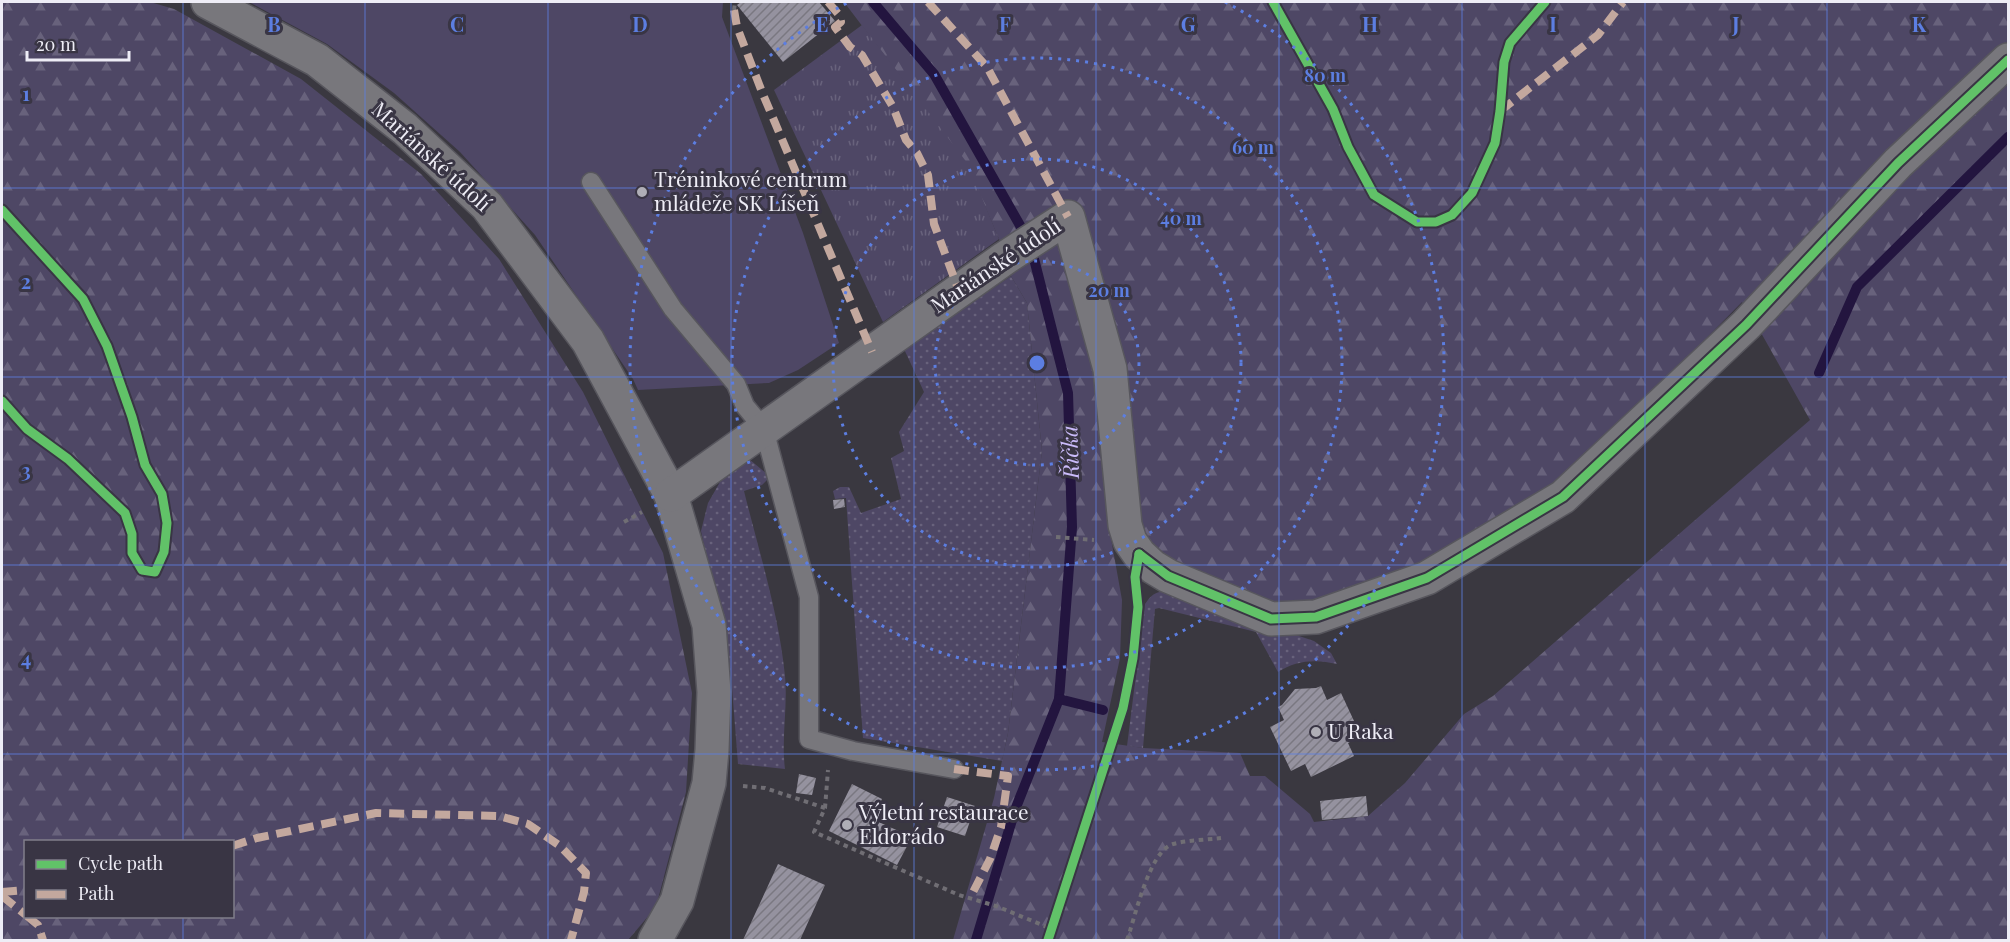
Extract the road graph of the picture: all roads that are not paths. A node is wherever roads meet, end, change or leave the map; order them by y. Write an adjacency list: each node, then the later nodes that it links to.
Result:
1 (208, 2): 5 (street, Mariánské údolí)
2 (2008, 60): 4 (street, Mariánské údolí)
3 (591, 183): 4 (lane)
4 (764, 429): 5 (street, Mariánské údolí); 6 (lane)
5 (670, 495): 7 (street, Mariánské údolí)
6 (954, 769)
7 (655, 940)

